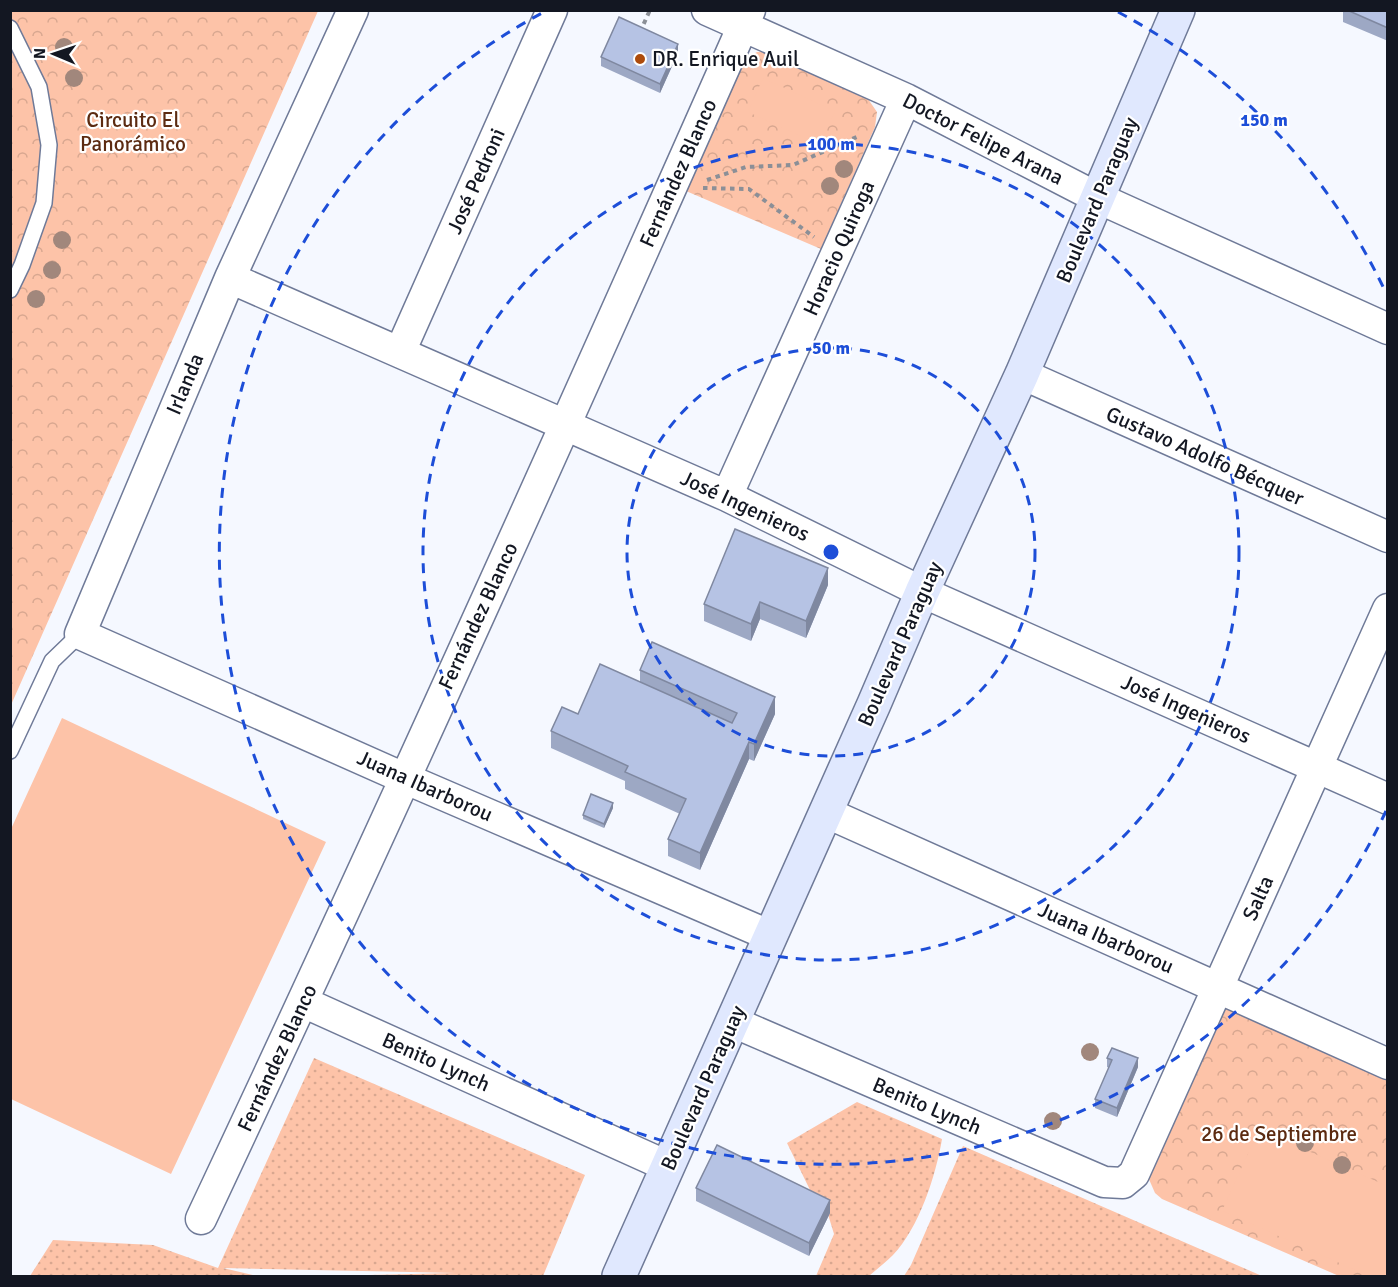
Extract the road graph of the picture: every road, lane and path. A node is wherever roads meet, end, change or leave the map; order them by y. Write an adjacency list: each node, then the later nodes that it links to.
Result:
1 (353, 10): 15 (street, Irlanda)
2 (552, 10): 18 (street, José Pedroni)
3 (650, 10): 8 (path)
4 (707, 10): 6 (street, Doctor Felipe Arana)
5 (1174, 12): 13 (street, Boulevard Paraguay)
6 (746, 18): 9 (street, Doctor Felipe Arana); 20 (street, Fernández Blanco)
7 (10, 28): 16 (lane)
8 (639, 35)
9 (906, 99): 13 (street, Doctor Felipe Arana); 21 (street, Horacio Quiroga)
10 (861, 135): 11 (path)
11 (704, 180)
12 (702, 188): 14 (path)
13 (1098, 198): 17 (street, Doctor Felipe Arana); 19 (street, Boulevard Paraguay)
14 (820, 242)
15 (230, 278): 18 (street, José Ingenieros); 25 (street, Irlanda)
16 (10, 290)
17 (1388, 329)
18 (400, 352): 20 (street, José Ingenieros)
19 (1022, 374): 22 (street, Gustavo Adolfo Bécquer); 23 (street, Boulevard Paraguay)
20 (566, 424): 21 (street, José Ingenieros); 28 (street, Fernández Blanco)
21 (727, 495): 23 (street, José Ingenieros)
22 (1388, 537)
23 (922, 592): 27 (street, José Ingenieros); 30 (street, Boulevard Paraguay)
24 (1388, 609): 27 (street, Salta)
25 (80, 634): 26 (lane, Irlanda); 28 (street, Juana Ibarborou)
26 (10, 751)
27 (1316, 767): 29 (street, José Ingenieros); 32 (street, Salta)
28 (404, 778): 31 (street, Juana Ibarborou); 33 (street, Fernández Blanco)
29 (1388, 799)
30 (825, 812): 31 (street, Boulevard Paraguay); 32 (street, Juana Ibarborou)
31 (771, 936): 34 (street, Boulevard Paraguay)
32 (1218, 988): 35 (street, Juana Ibarborou); 37 (street, Salta)
33 (303, 1002): 36 (street, Benito Lynch); 38 (street, Fernández Blanco)
34 (733, 1022): 36 (street, Boulevard Paraguay); 37 (street, Benito Lynch)
35 (1388, 1064)
36 (667, 1166): 39 (street, Boulevard Paraguay)
37 (1123, 1183)
38 (201, 1220)
39 (619, 1276)

